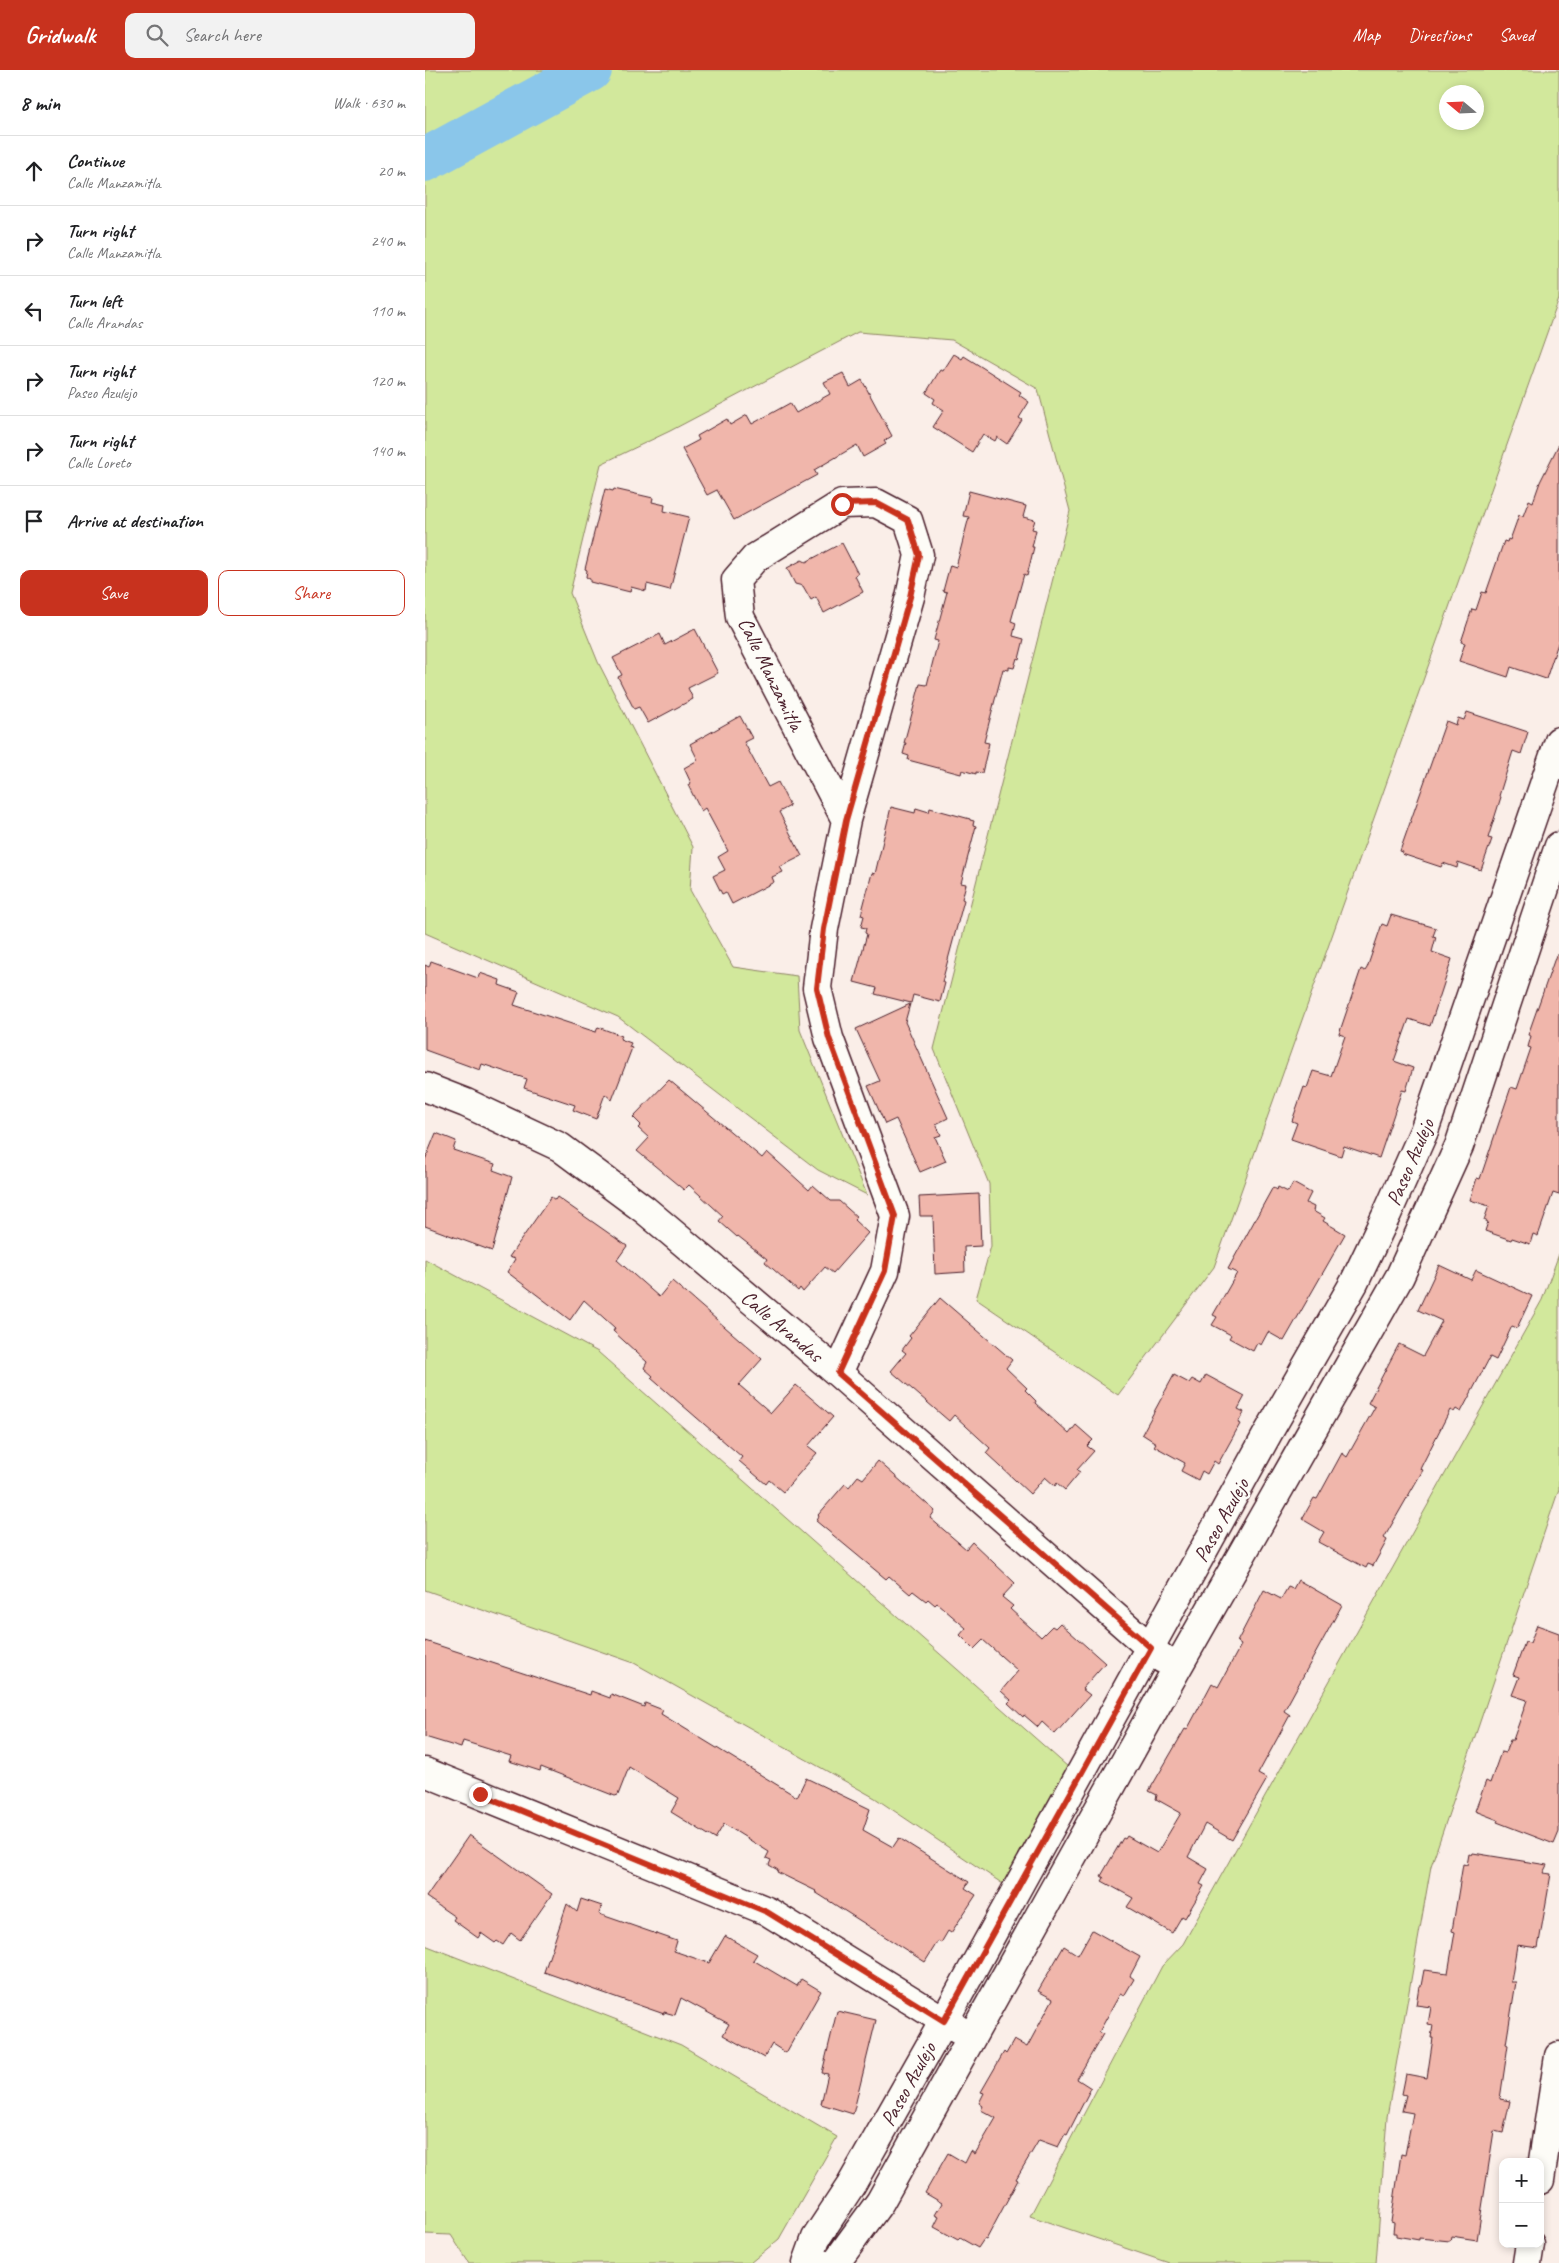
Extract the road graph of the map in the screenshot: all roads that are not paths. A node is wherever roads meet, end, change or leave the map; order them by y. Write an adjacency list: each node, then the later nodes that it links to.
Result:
1 (1559, 741): 4 (street, Paseo Azulejo)
2 (846, 820): 2 (street, Calle Manzamitla); 7 (street, Calle Manzamitla)
3 (1559, 846): 5 (street, Paseo Azulejo)
4 (1515, 873): 5 (street); 8 (street, Paseo Azulejo)
5 (1553, 886): 9 (street, Paseo Azulejo)
6 (425, 1087): 7 (street, Calle Arandas)
7 (838, 1373): 8 (street, Calle Arandas)
8 (1151, 1648): 9 (street, Calle Arandas); 11 (street, Paseo Azulejo)
9 (1175, 1670): 12 (street, Paseo Azulejo)
10 (425, 1772): 11 (street)
11 (944, 2021): 12 (street); 16 (street, Paseo Azulejo)
12 (971, 2038): 17 (street, Paseo Azulejo)
13 (1559, 2056): 14 (street)
14 (1543, 2158)
15 (1529, 2248): 18 (street)
16 (807, 2263)
17 (833, 2263)
18 (1527, 2263)

